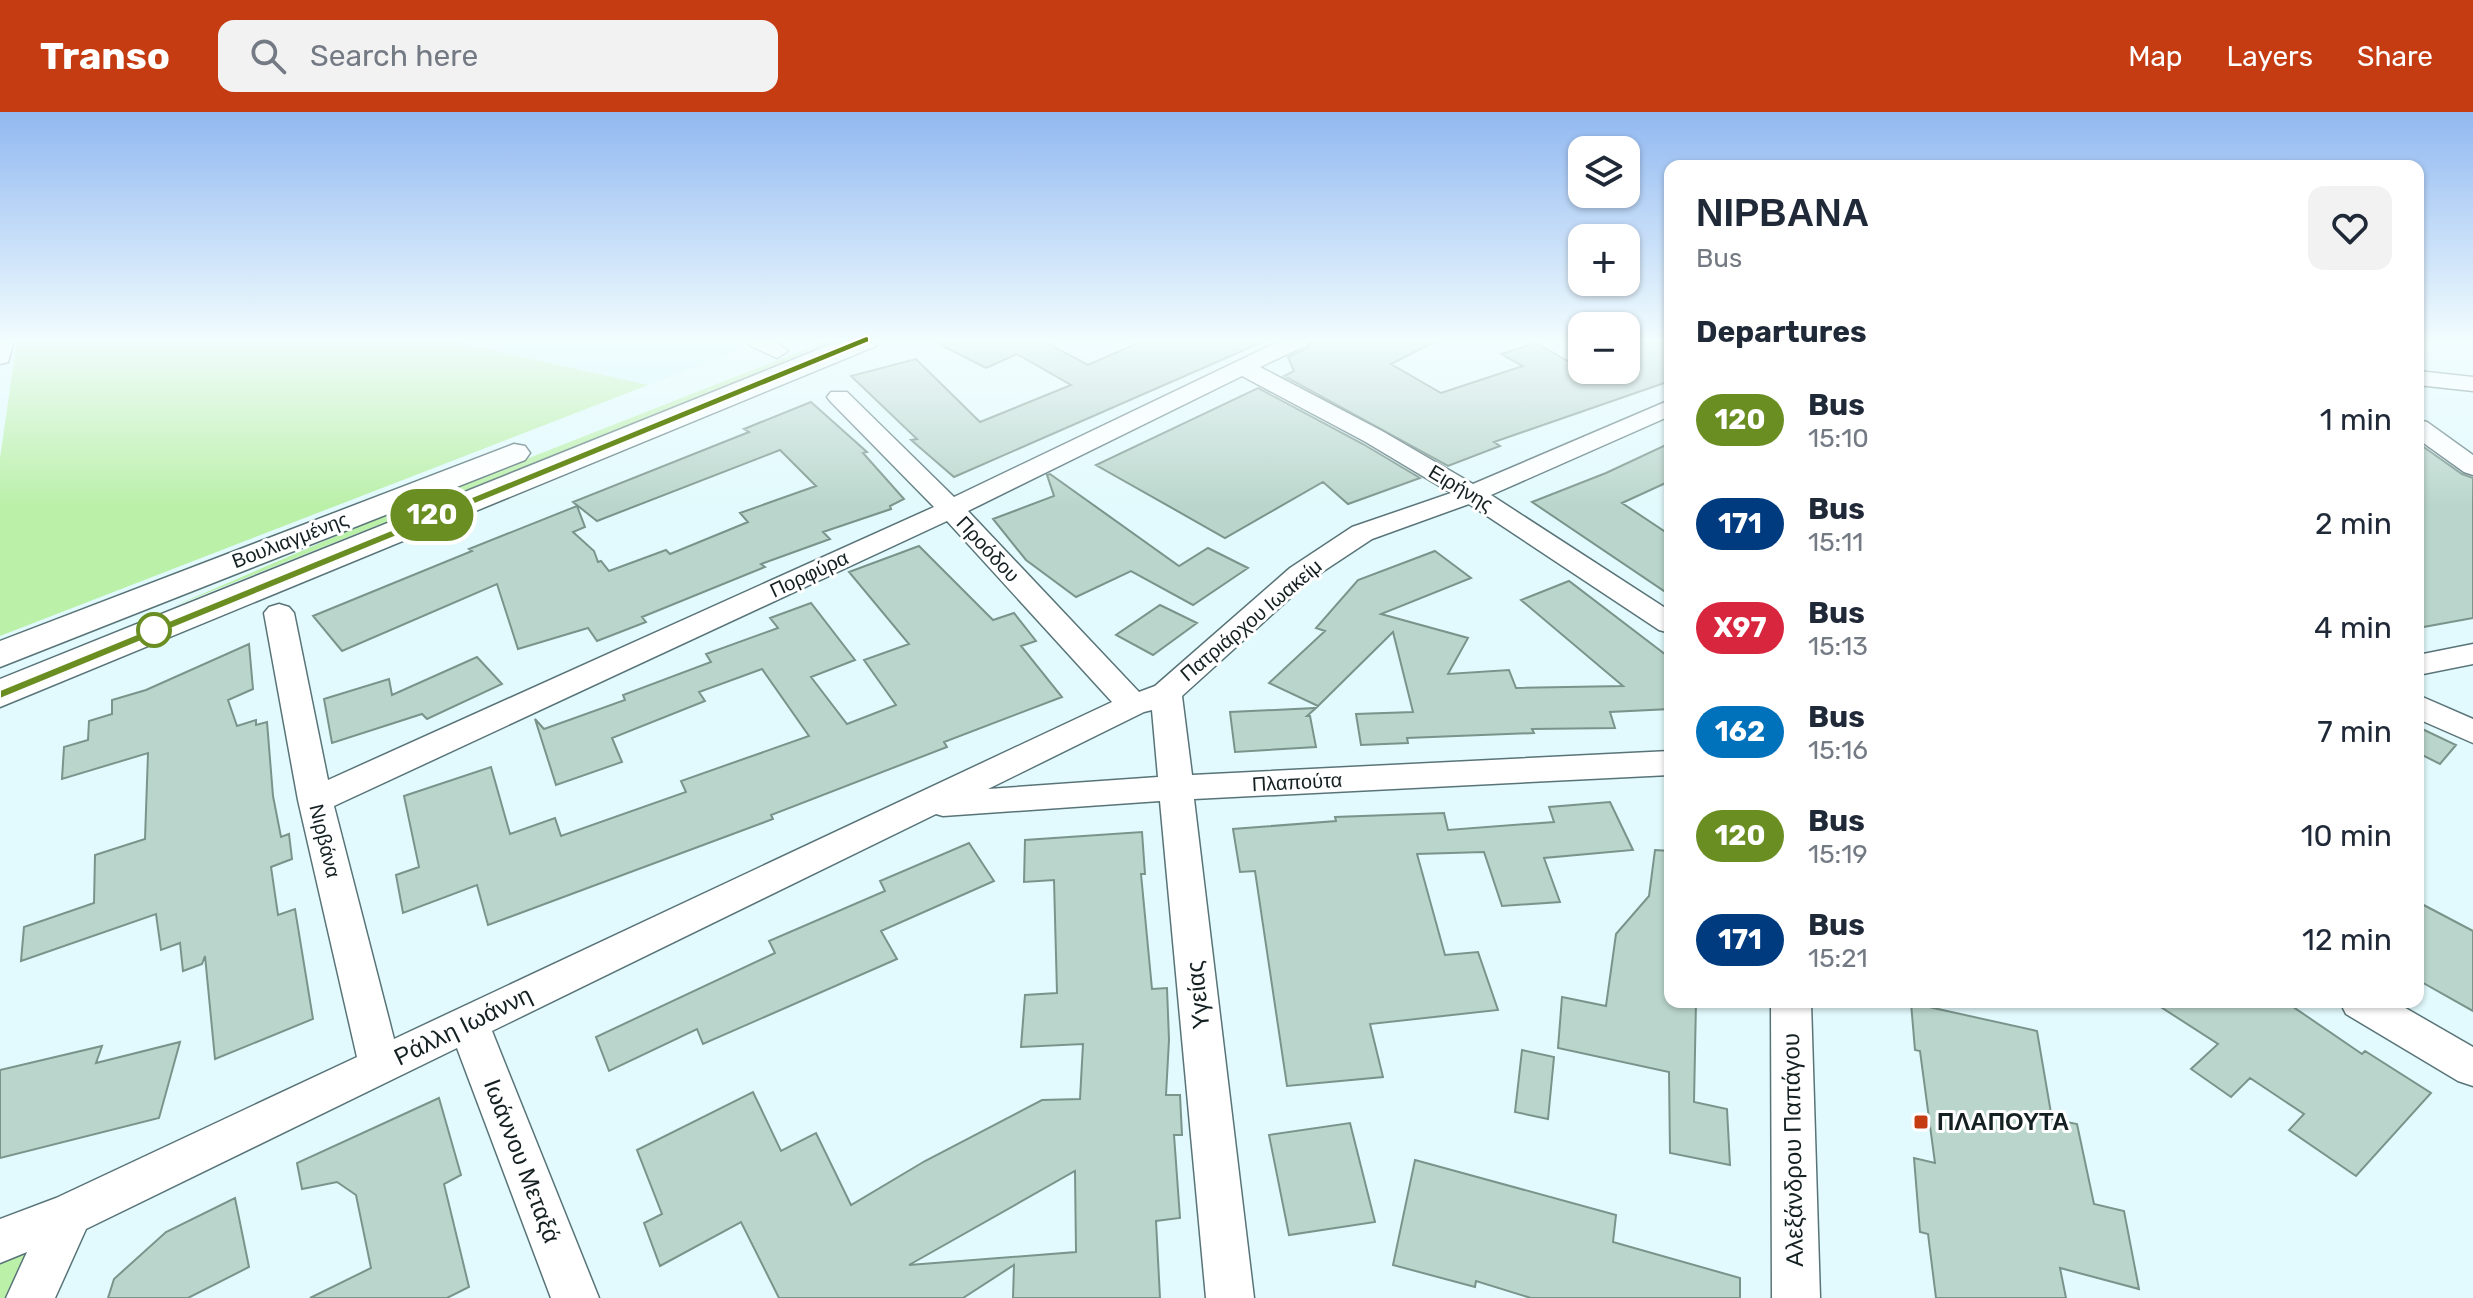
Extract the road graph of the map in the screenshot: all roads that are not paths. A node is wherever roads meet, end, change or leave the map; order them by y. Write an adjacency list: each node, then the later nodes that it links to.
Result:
1 (649, 395): 14 (main road, Βουλιαγμένης)
2 (731, 395): 16 (main road, Βουλιαγμένης)
3 (1184, 395): 10 (street, Πορφύρα)
4 (1296, 395): 9 (street, Ειρήνης)
5 (839, 397): 10 (street, Προόδου)
6 (1664, 410): 9 (street, Πατριάρχου Ιωακείμ)
7 (2424, 431): 8 (street)
8 (2473, 467)
9 (1472, 494): 12 (street, Ειρήνης); 17 (street, Πατριάρχου Ιωακείμ)
10 (951, 509): 17 (street, Προόδου); 22 (street, Πορφύρα)
11 (279, 613): 22 (street, Νιρβάνα)
12 (1664, 620)
13 (2473, 654): 15 (street)
14 (0, 655)
15 (2424, 664)
16 (0, 694)
17 (1150, 699): 21 (street, Υγείας); 23 (street, Πατριάρχου Ιωακείμ)
18 (2424, 709): 19 (street)
19 (2473, 732)
20 (1664, 763): 21 (street, Πλαπούτα)
21 (1176, 788): 23 (street, Πλαπούτα); 33 (street, Υγείας)
22 (315, 800): 27 (street, Νιρβάνα)
23 (924, 806): 26 (street, Ράλλη Ιωάννη)
24 (1791, 1008): 34 (street, Αλεξάνδρου Παπάγου)
25 (2370, 1008): 28 (street)
26 (468, 1023): 27 (street, Ράλλη Ιωάννη); 32 (street, Ιωάννου Μεταξά)
27 (380, 1066): 29 (street, Ράλλη Ιωάννη)
28 (2473, 1068)
29 (70, 1214): 30 (street, Ράλλη Ιωάννη); 31 (street)
30 (0, 1241)
31 (30, 1298)
32 (575, 1298)
33 (1230, 1298)
34 (1796, 1298)

